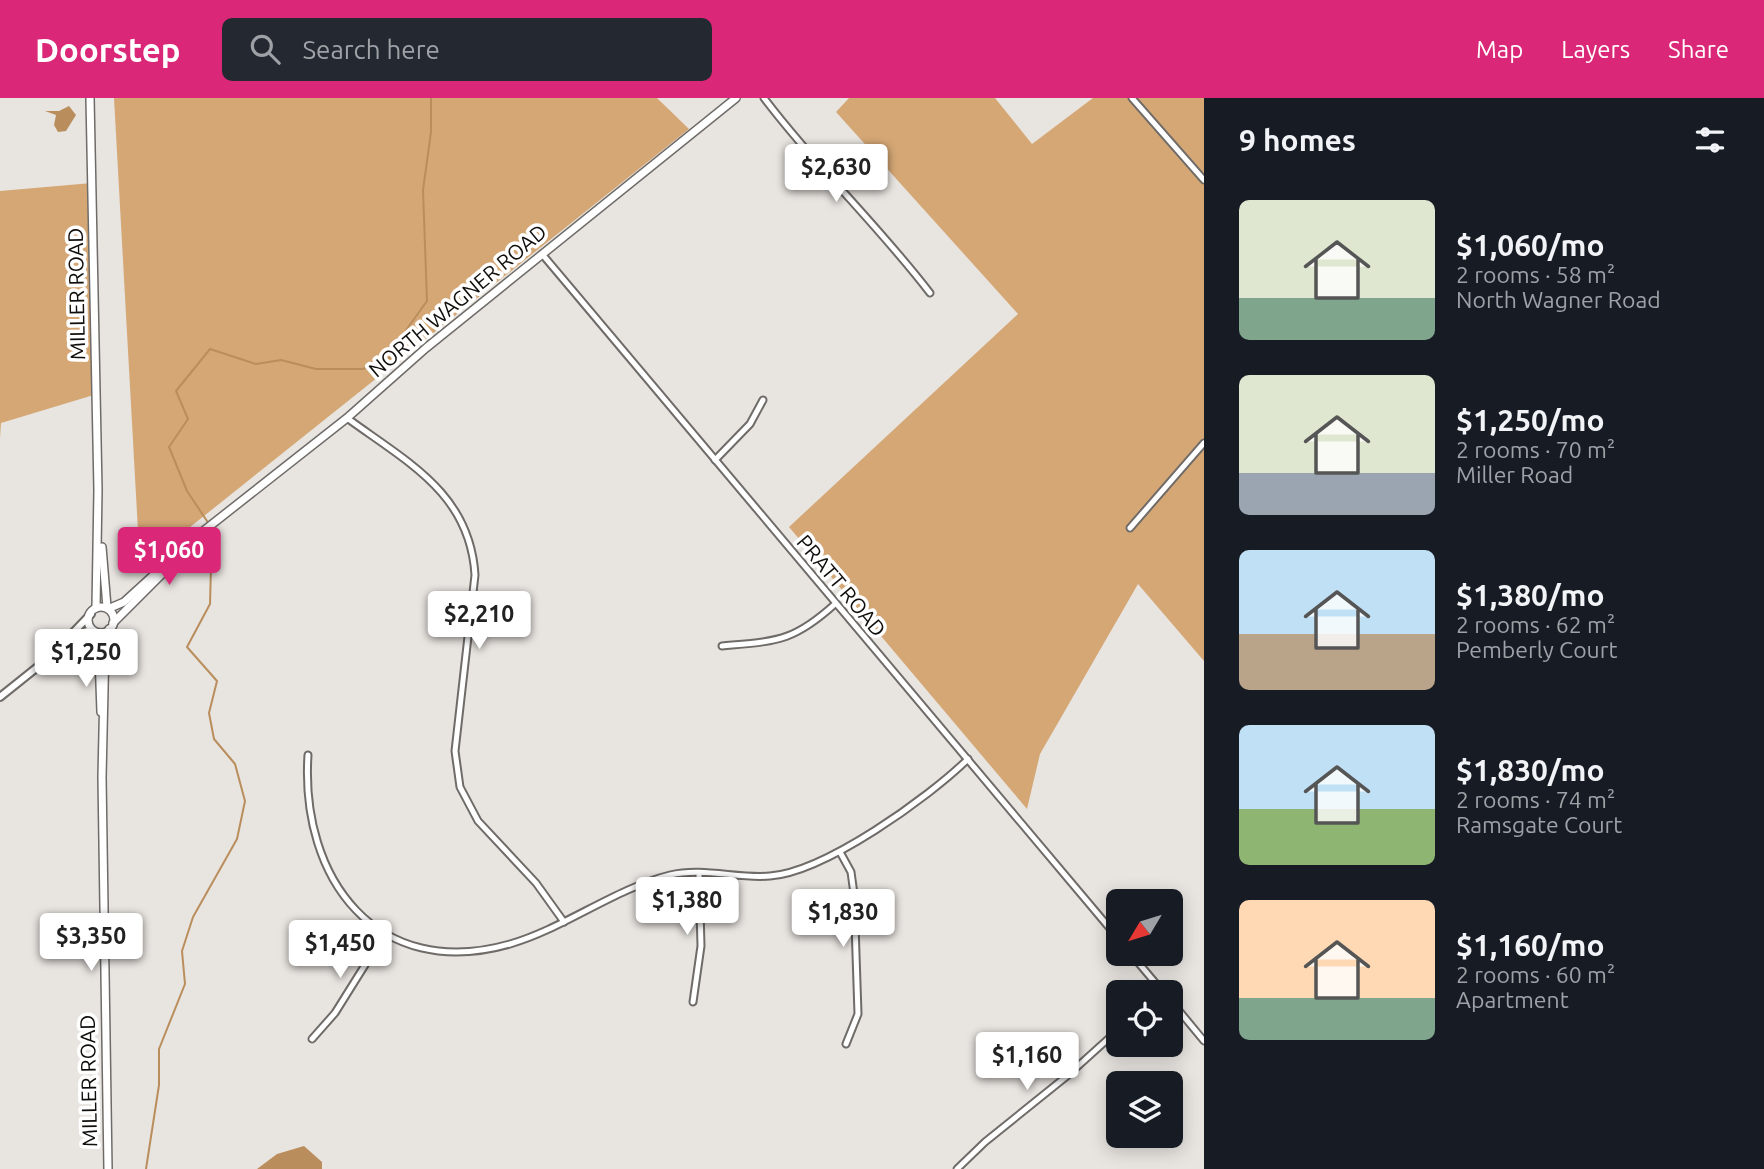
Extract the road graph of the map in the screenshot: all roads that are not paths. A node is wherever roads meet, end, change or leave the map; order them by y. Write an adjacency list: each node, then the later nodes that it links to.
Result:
1 (90, 98): 12 (main road, MILLER ROAD)
2 (736, 98): 6 (main road, NORTH WAGNER ROAD)
3 (764, 98): 7 (street)
4 (1132, 98): 5 (street)
5 (1204, 180)
6 (541, 254): 9 (main road, NORTH WAGNER ROAD); 11 (street, PRATT ROAD)
7 (930, 293)
8 (763, 400): 11 (street)
9 (347, 418): 14 (main road, NORTH WAGNER ROAD); 28 (street)
10 (1204, 443): 13 (street)
11 (715, 460): 15 (street, PRATT ROAD)
12 (98, 490): 16 (main road, MILLER ROAD); 17 (main road, MILLER ROAD)
13 (1130, 528)
14 (205, 531): 16 (main road, NORTH WAGNER ROAD); 18 (main road, NORTH WAGNER ROAD)
15 (835, 604): 21 (street); 25 (street, PRATT ROAD)
16 (108, 608): 17 (main road); 18 (main road)
17 (93, 611): 19 (main road); 20 (street)
18 (111, 626): 19 (main road); 23 (main road, MILLER ROAD)
19 (93, 631): 20 (street); 23 (main road, MILLER ROAD)
20 (64, 644): 22 (street)
21 (722, 646)
22 (0, 697)
23 (103, 741): 39 (main road, MILLER ROAD)
24 (308, 755): 30 (street)
25 (968, 759): 26 (street); 29 (street, PRATT ROAD)
26 (840, 852): 27 (street); 38 (street)
27 (699, 874): 28 (street); 33 (street)
28 (564, 922): 30 (street)
29 (1106, 924)
30 (385, 933): 35 (street)
31 (1141, 966): 32 (street)
32 (1153, 980)
33 (692, 1002)
34 (1183, 1016): 37 (street)
35 (312, 1039)
36 (1106, 1041): 40 (street)
37 (1204, 1041)
38 (846, 1044)
39 (108, 1169)
40 (957, 1169)

